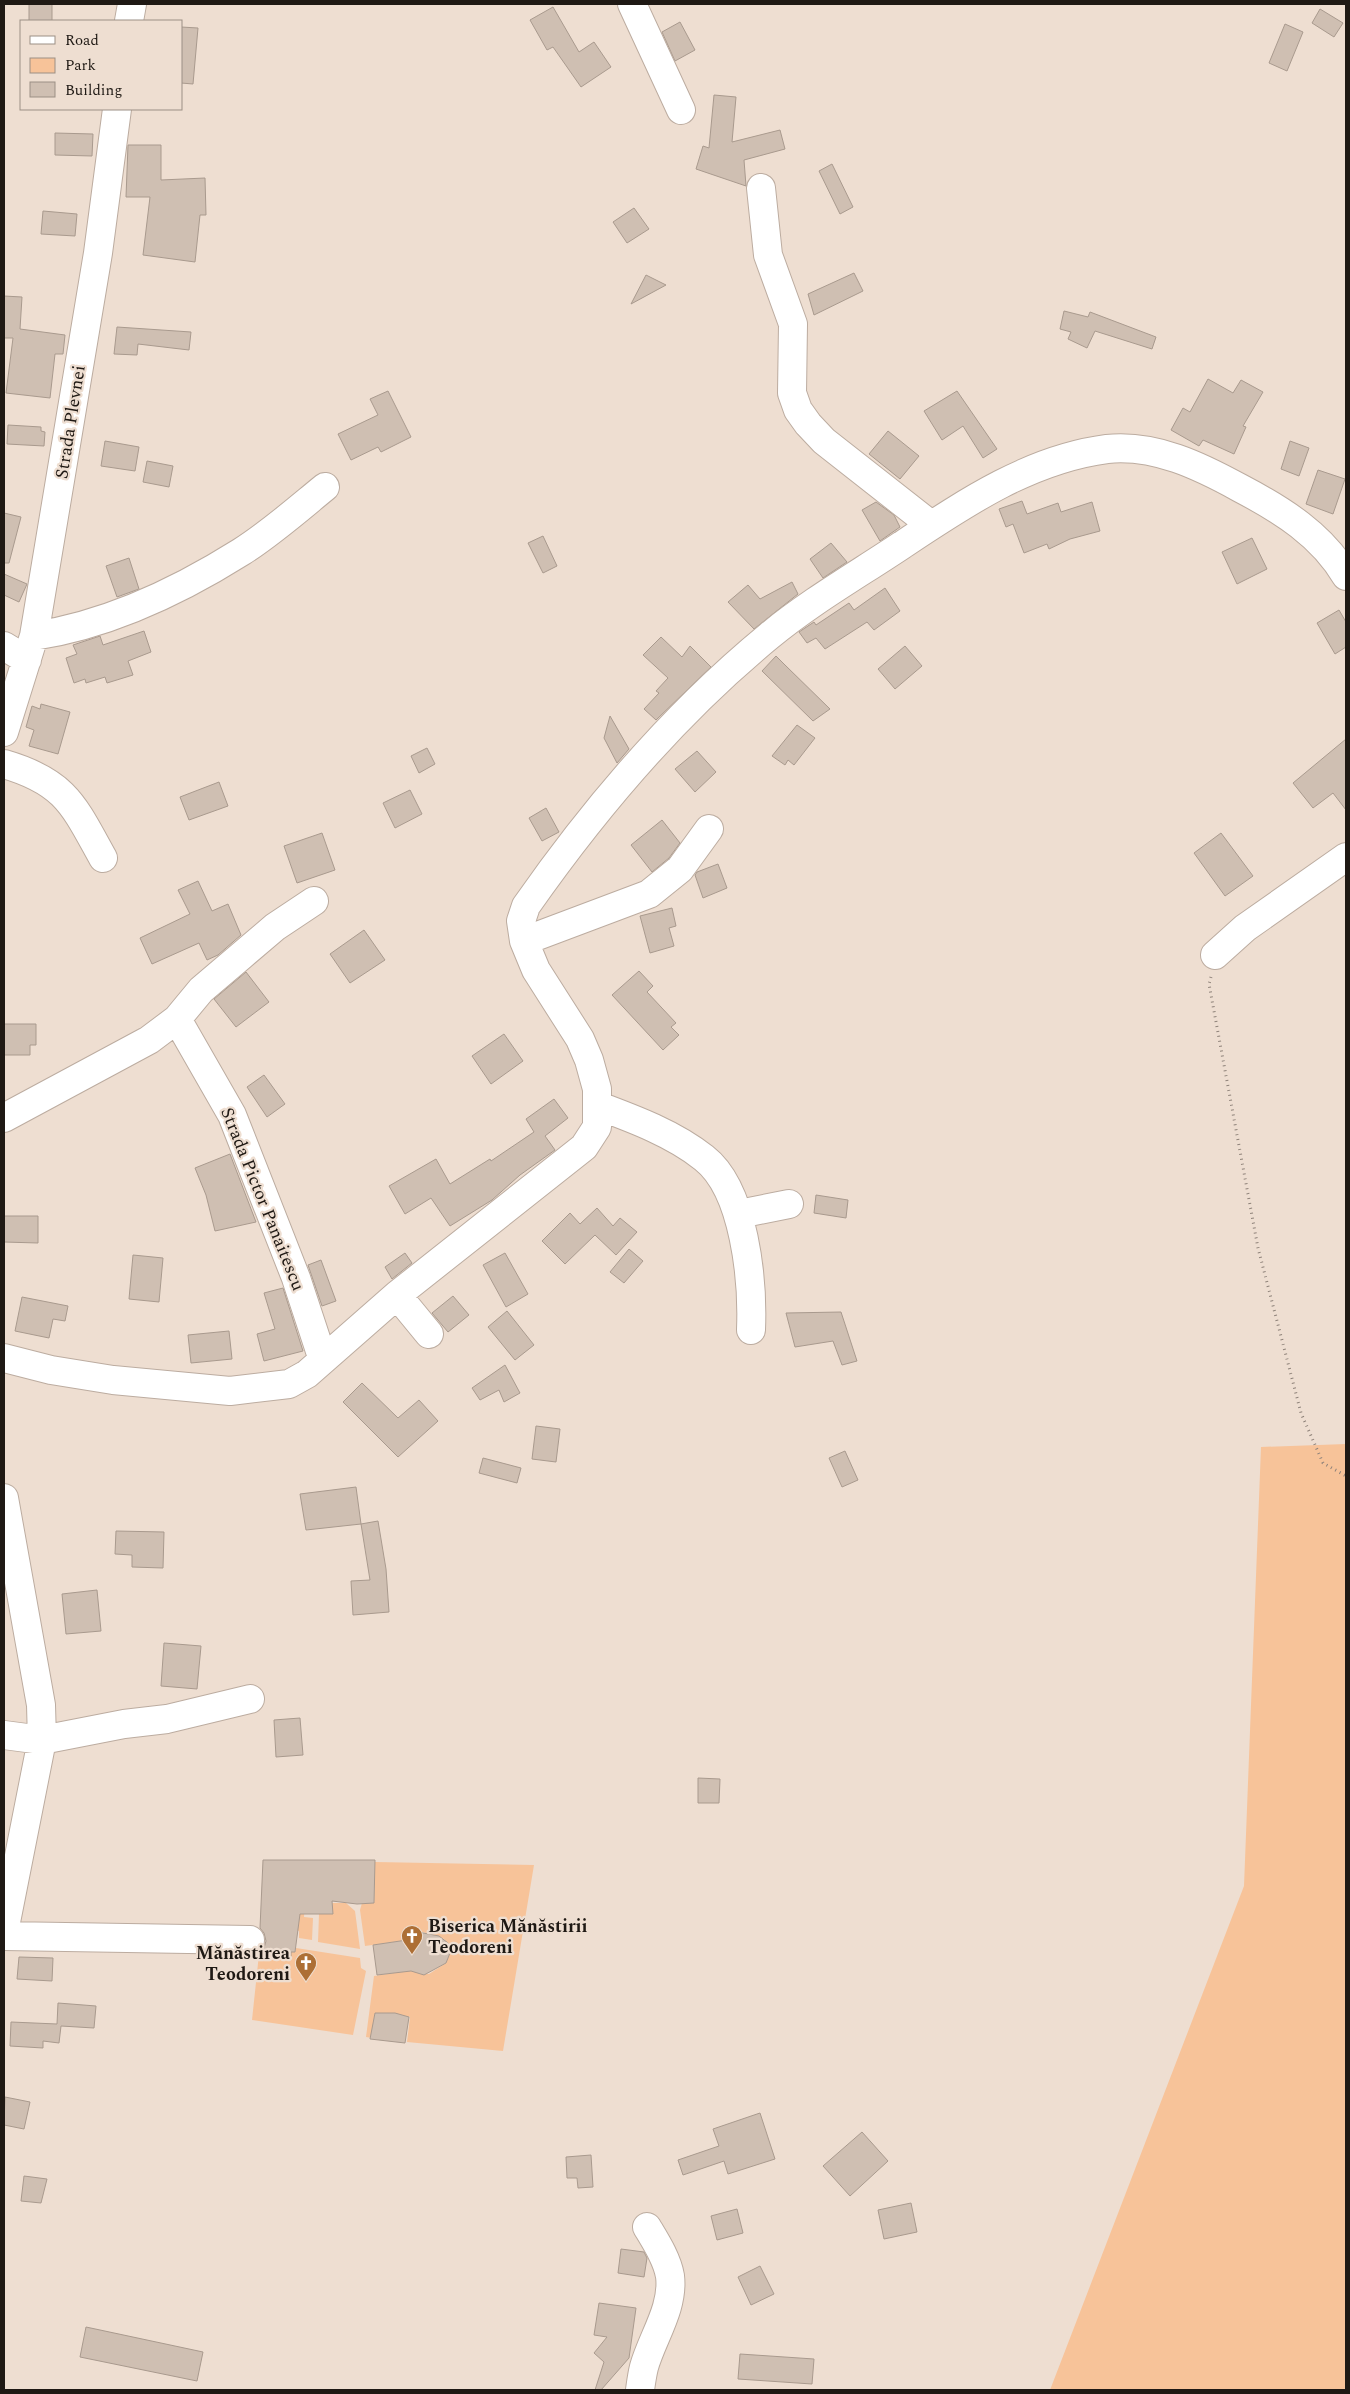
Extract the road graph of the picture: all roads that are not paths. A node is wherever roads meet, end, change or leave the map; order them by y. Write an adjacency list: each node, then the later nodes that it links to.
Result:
1 (132, 4): 3 (street)
2 (632, 4): 5 (street)
3 (129, 20)
4 (117, 110): 11 (street, Strada Plevnei)
5 (682, 110)
6 (761, 188): 8 (street)
7 (325, 486): 11 (street)
8 (931, 526): 9 (street); 18 (street)
9 (1346, 576)
10 (4, 646): 11 (street)
11 (31, 648): 12 (street, Strada Plevnei)
12 (4, 732)
13 (4, 764): 16 (street)
14 (709, 829): 18 (street)
15 (1346, 857): 19 (street)
16 (103, 858)
17 (314, 901): 20 (street)
18 (524, 941): 21 (street)
19 (1215, 955)
20 (177, 1019): 22 (street); 29 (street, Strada Pictor Panaitescu)
21 (598, 1106): 24 (street); 25 (street)
22 (4, 1118)
23 (789, 1204): 24 (street)
24 (739, 1214): 26 (street)
25 (397, 1295): 27 (street); 29 (street)
26 (751, 1330)
27 (429, 1334)
28 (4, 1358): 29 (street)
29 (323, 1360)
30 (4, 1498): 33 (street)
31 (250, 1699): 33 (street)
32 (4, 1735): 33 (street)
33 (42, 1740): 34 (street)
34 (4, 1934): 35 (street)
35 (250, 1940)
36 (647, 2227): 37 (street)
37 (640, 2390)

